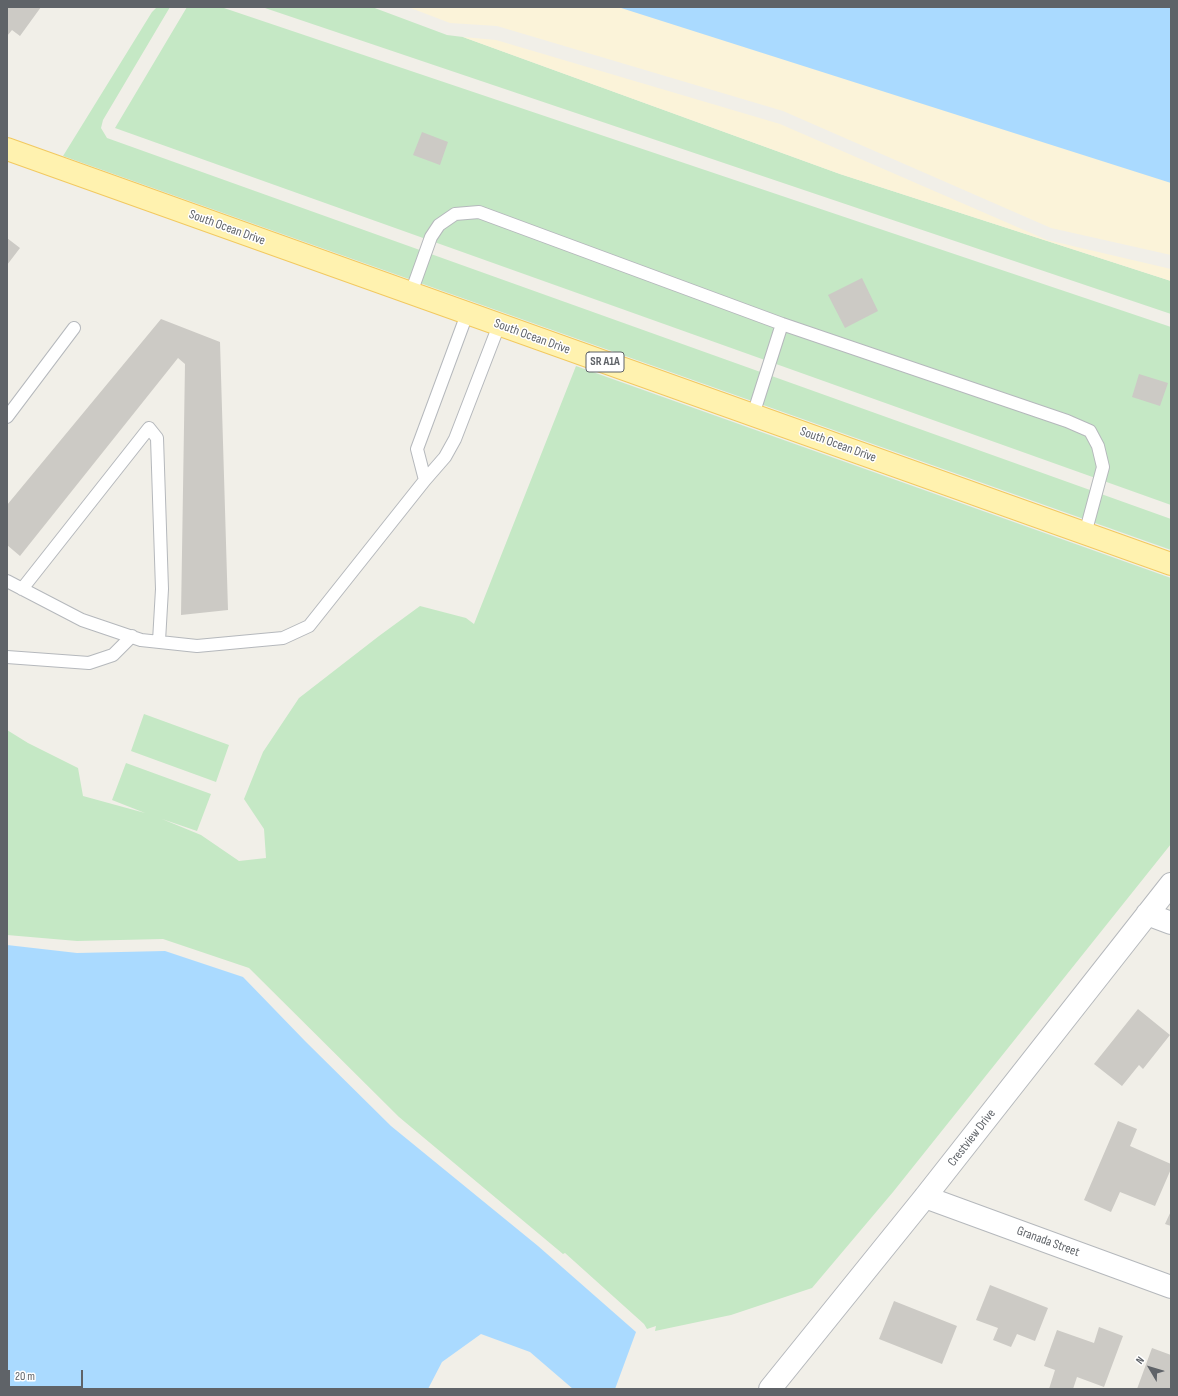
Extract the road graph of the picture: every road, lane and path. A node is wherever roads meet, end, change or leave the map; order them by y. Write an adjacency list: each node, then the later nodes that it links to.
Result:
1 (7, 149): 2 (main road, South Ocean Drive / SR A1A)
2 (411, 293): 3 (main road, South Ocean Drive / SR A1A); 4 (lane)
3 (467, 314): 5 (main road, South Ocean Drive / SR A1A); 9 (lane)
4 (782, 324): 7 (lane); 10 (lane)
5 (499, 325): 7 (main road, South Ocean Drive / SR A1A); 9 (lane)
6 (74, 328): 8 (lane)
7 (753, 415): 10 (main road, South Ocean Drive / SR A1A)
8 (7, 417)
9 (425, 480): 15 (lane)
10 (1085, 534): 11 (main road, South Ocean Drive / SR A1A)
11 (1171, 564)
12 (7, 581): 13 (lane)
13 (22, 589): 14 (lane); 15 (lane)
14 (132, 636): 15 (lane); 16 (lane)
15 (159, 642)
16 (7, 657)
17 (1171, 884): 18 (street, Crestview Drive)
18 (1147, 914): 19 (street); 20 (street, Crestview Drive)
19 (1171, 923)
20 (925, 1197): 21 (street, Granada Street); 22 (street, Crestview Drive)
21 (1171, 1287)
22 (770, 1389)

